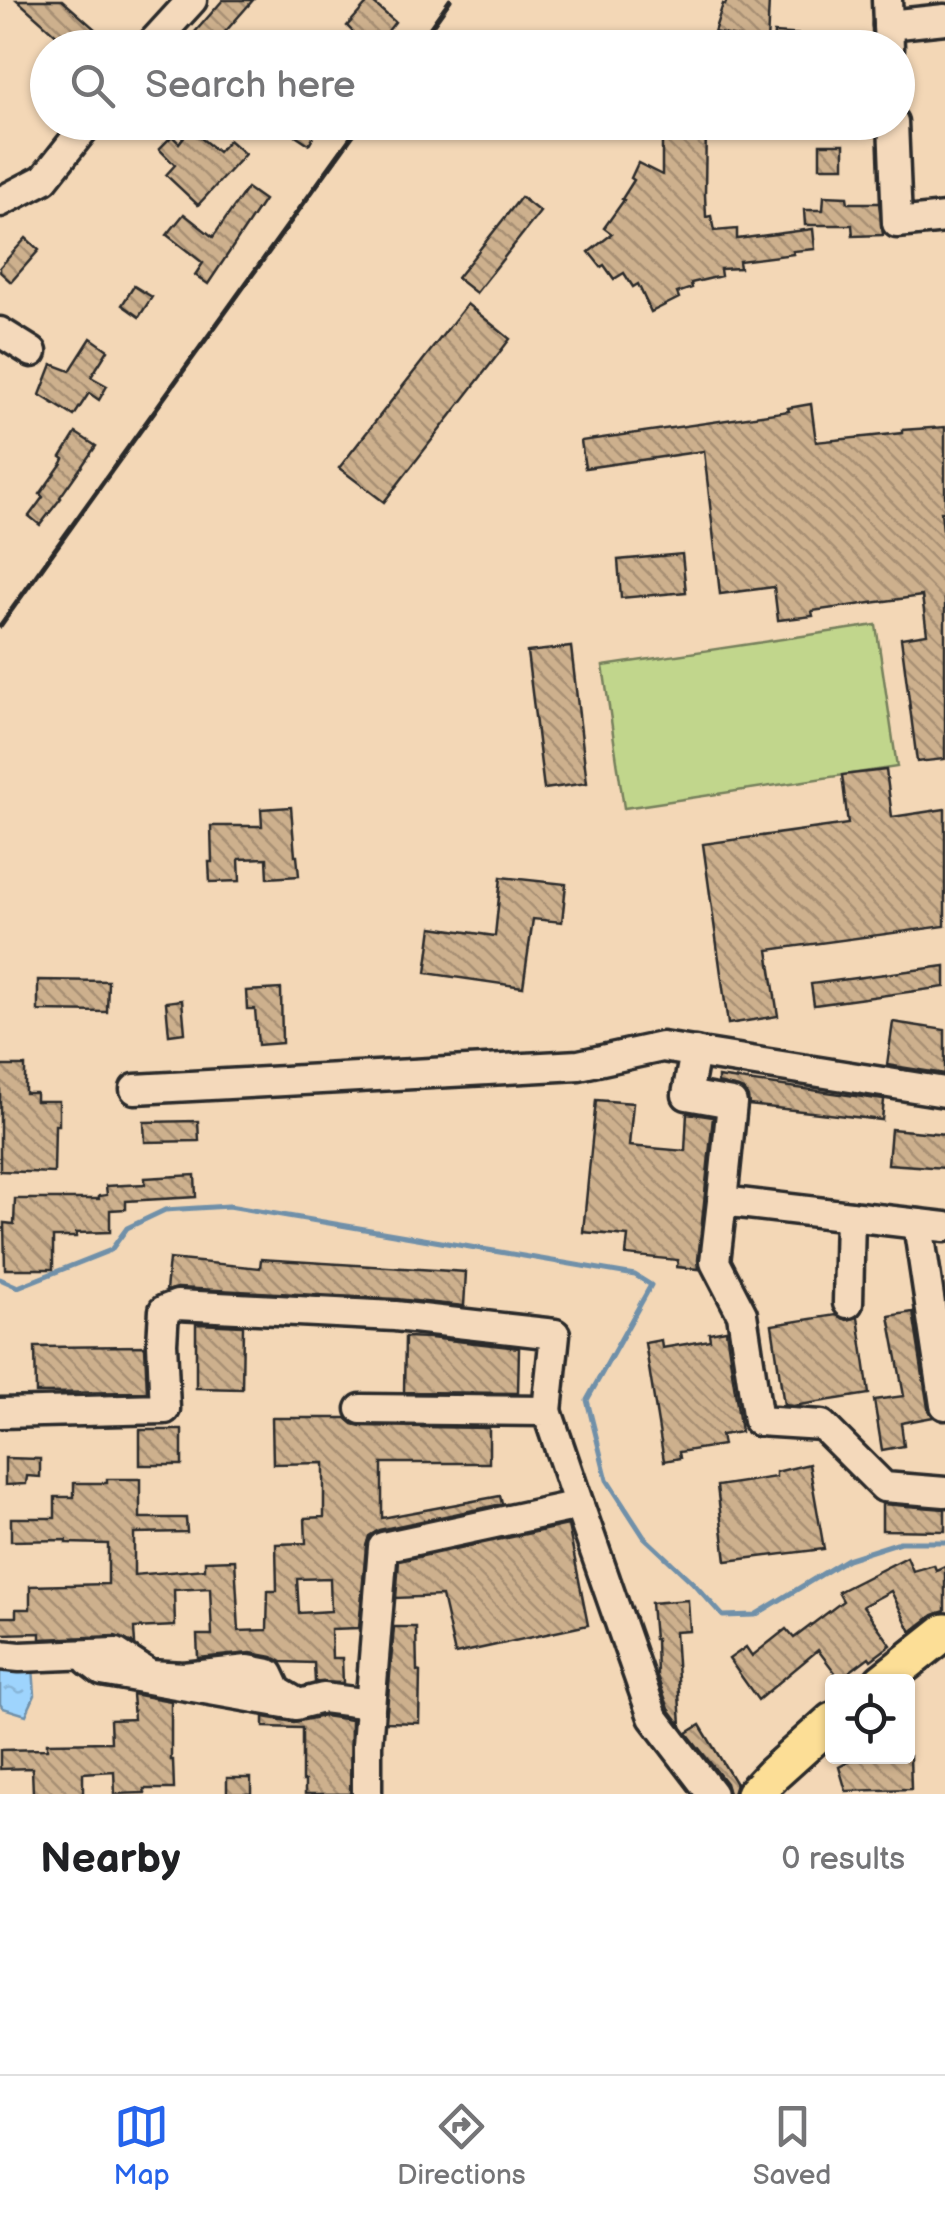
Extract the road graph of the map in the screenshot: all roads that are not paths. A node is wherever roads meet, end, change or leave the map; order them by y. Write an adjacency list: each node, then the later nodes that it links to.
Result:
1 (192, 0): 4 (street)
2 (945, 19): 3 (street)
3 (888, 24)
4 (164, 30)
5 (75, 140): 7 (street)
6 (894, 140): 8 (street)
7 (0, 202)
8 (945, 218)
9 (0, 332): 10 (street)
10 (32, 352)
11 (695, 1052): 12 (street); 13 (street); 14 (street)
12 (135, 1089)
13 (945, 1092)
14 (722, 1201): 15 (street); 22 (street)
15 (850, 1216): 16 (street); 17 (street)
16 (931, 1225): 18 (street)
17 (848, 1302)
18 (945, 1405)
19 (362, 1409): 20 (street)
20 (547, 1410): 21 (street); 23 (street)
21 (0, 1413)
22 (945, 1492)
23 (579, 1505): 30 (street); 34 (street)
24 (945, 1632): 28 (main road)
25 (0, 1654): 30 (street)
26 (90, 1661): 30 (street)
27 (945, 1661): 29 (main road)
28 (892, 1674)
29 (915, 1684)
30 (370, 1710): 33 (street)
31 (825, 1727): 35 (main road)
32 (825, 1756): 36 (main road)
33 (367, 1794)
34 (712, 1794)
35 (754, 1794)
36 (784, 1794)

